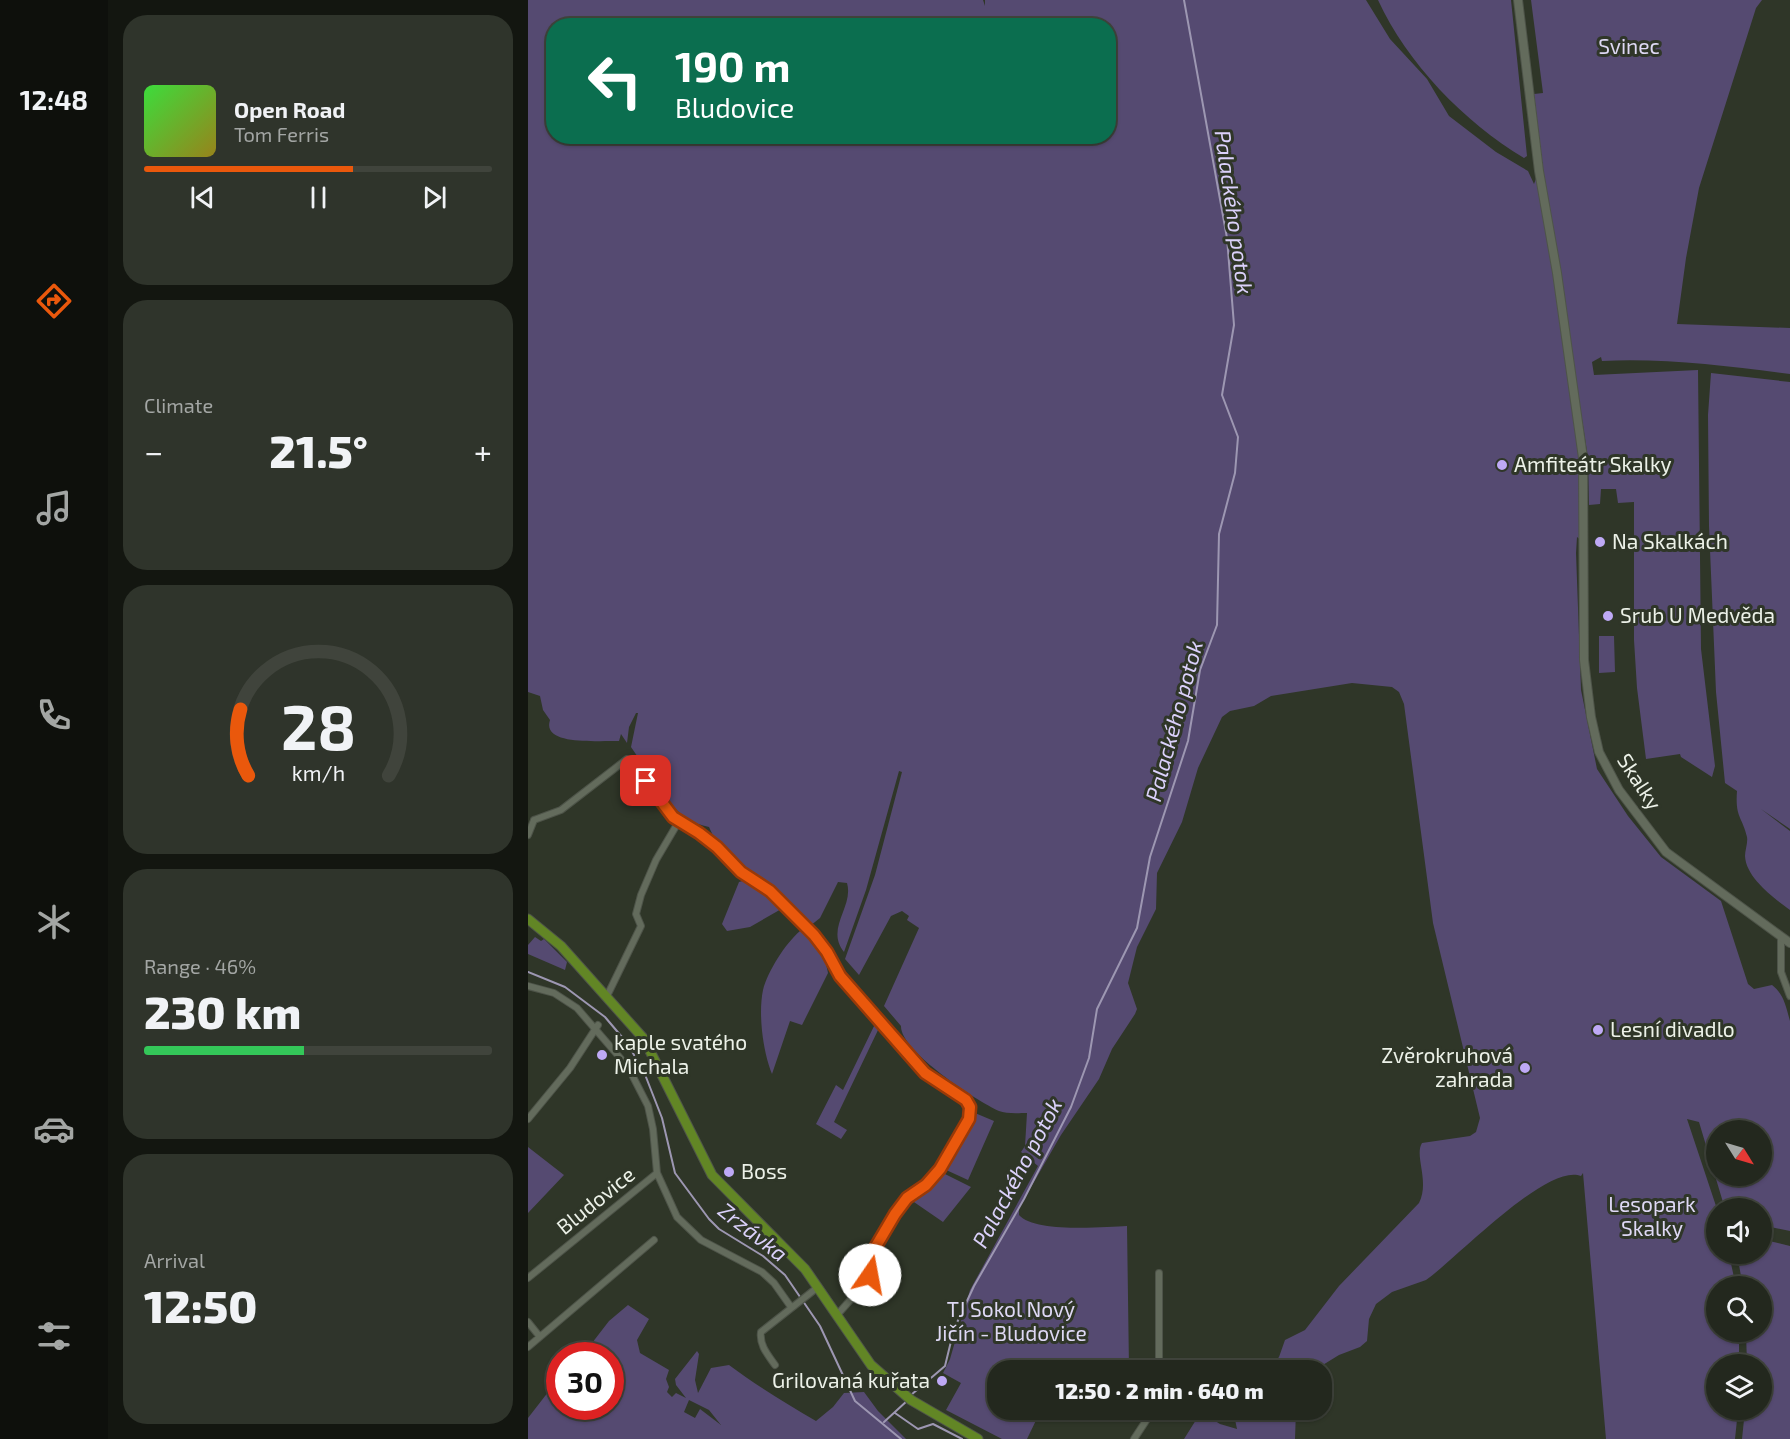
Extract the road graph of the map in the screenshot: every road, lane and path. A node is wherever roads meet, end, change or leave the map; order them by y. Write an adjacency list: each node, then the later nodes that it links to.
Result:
1 (1518, 0): 6 (street, Skalky)
2 (531, 818): 3 (street); 4 (street)
3 (679, 821): 11 (street); 21 (street)
4 (528, 835)
5 (528, 919): 11 (main road)
6 (1781, 937): 7 (street, Skalky); 8 (street)
7 (1790, 943)
8 (1781, 972): 9 (street); 12 (street)
9 (1790, 973)
10 (528, 986): 13 (street, Bludovice)
11 (607, 996): 19 (main road)
12 (1790, 996)
13 (596, 1027): 14 (street); 15 (street, Bludovice)
14 (528, 1119)
15 (657, 1173): 18 (street, Bludovice); 20 (street, Bludovice)
16 (654, 1240): 23 (street)
17 (1159, 1272): 25 (street)
18 (528, 1278)
19 (818, 1287): 20 (street); 21 (main road)
20 (794, 1305): 26 (street)
21 (837, 1315): 28 (main road)
22 (528, 1322): 23 (street)
23 (540, 1337): 24 (street)
24 (528, 1347)
25 (1159, 1360)
26 (775, 1365)
27 (1146, 1420): 29 (street)
28 (978, 1439)
29 (1134, 1439)

